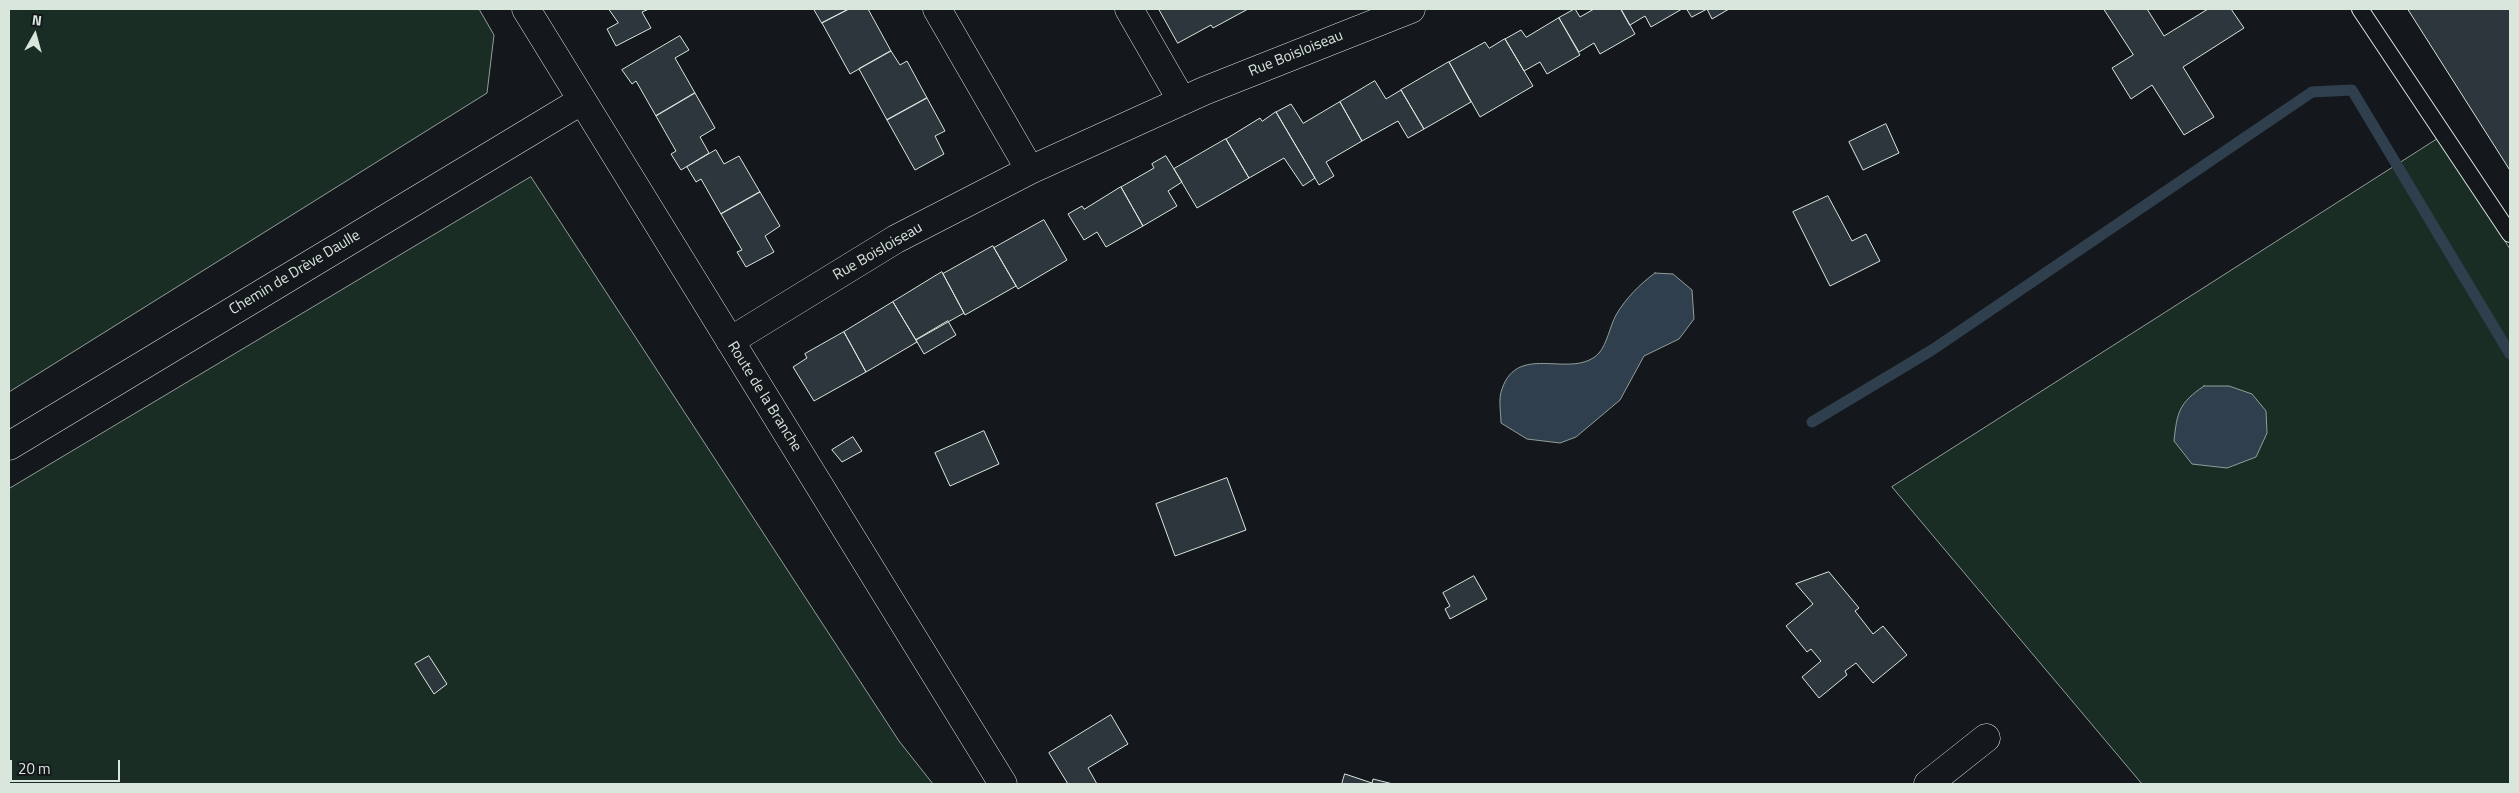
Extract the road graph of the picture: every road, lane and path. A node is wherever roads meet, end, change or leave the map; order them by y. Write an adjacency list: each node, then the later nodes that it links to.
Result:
1 (526, 9): 6 (street, Route de la Branche)
2 (937, 9): 8 (street)
3 (1129, 9): 7 (street)
4 (1411, 9): 7 (street, Rue Boisloiseau)
5 (2360, 9): 9 (lane)
6 (581, 101): 10 (street, Route de la Branche); 11 (street, Chemin de Drève Daulle)
7 (1182, 101): 8 (street, Rue Boisloiseau)
8 (1030, 170): 10 (street, Rue Boisloiseau)
9 (2510, 234)
10 (730, 341): 13 (street, Route de la Branche)
11 (9, 446)
12 (1986, 738): 14 (street)
13 (1003, 784)
14 (1928, 784)

